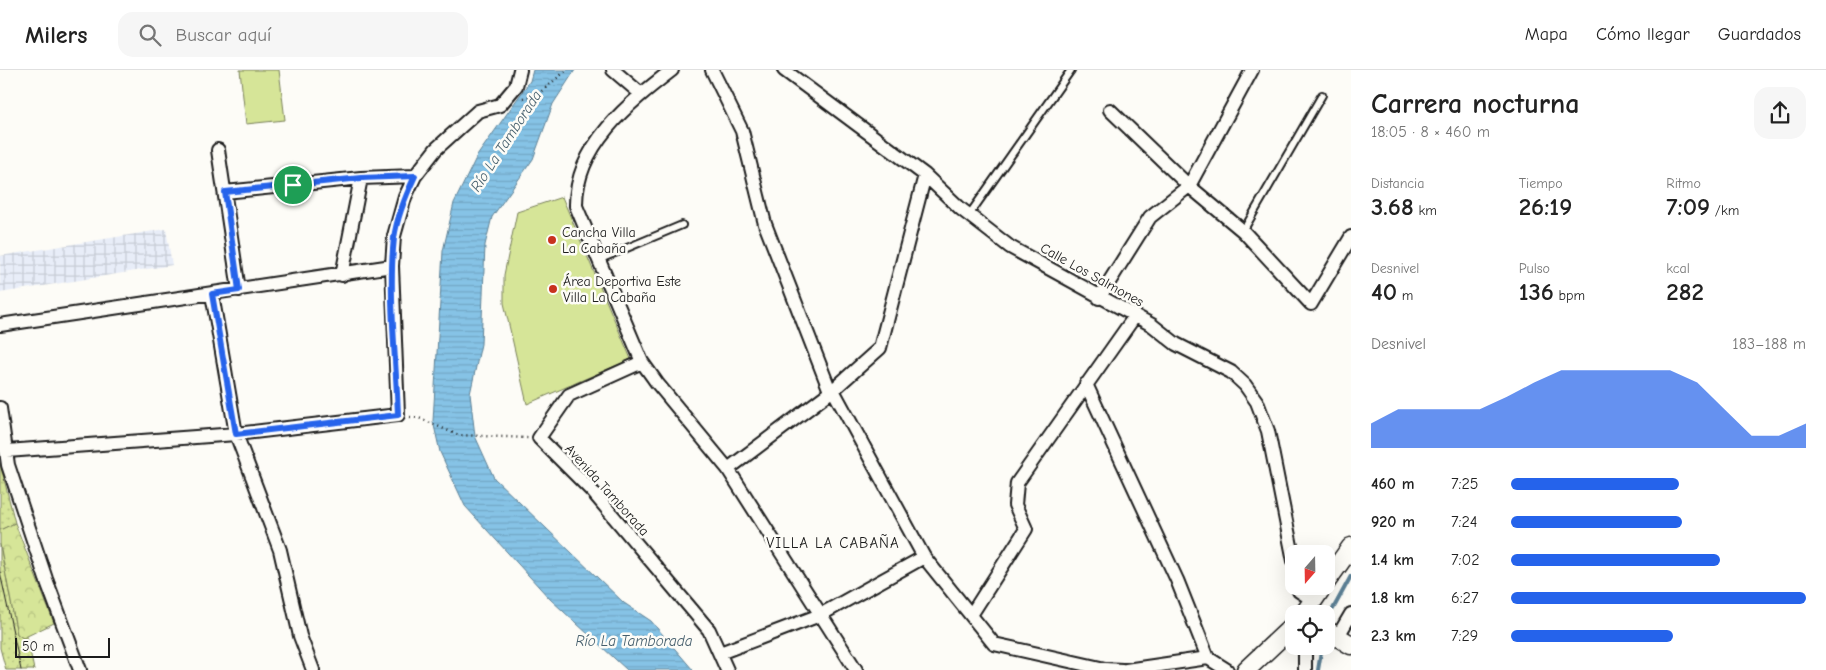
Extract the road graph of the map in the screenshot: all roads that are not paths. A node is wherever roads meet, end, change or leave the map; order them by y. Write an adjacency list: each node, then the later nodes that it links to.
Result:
1 (520, 70): 13 (street)
2 (613, 70): 8 (street)
3 (672, 70): 8 (street)
4 (712, 70): 31 (street)
5 (784, 70): 12 (street, Calle Los Salmones)
6 (1071, 70): 17 (lane)
7 (1252, 70): 15 (street)
8 (640, 94): 21 (street)
9 (1322, 95): 19 (lane)
10 (1110, 110): 15 (street)
11 (218, 150): 16 (street)
12 (925, 175): 17 (street, Calle Los Salmones); 31 (street)
13 (415, 176): 14 (street); 22 (street)
14 (361, 178): 16 (street); 23 (street)
15 (1189, 186): 19 (street); 26 (street)
16 (225, 192): 24 (street)
17 (969, 215): 26 (street, Calle Los Salmones)
18 (682, 225): 21 (lane)
19 (1243, 231): 20 (street)
20 (1351, 237)
21 (598, 260): 29 (street)
22 (392, 266): 23 (street); 33 (street)
23 (342, 275): 24 (street)
24 (239, 290): 25 (street)
25 (212, 294): 28 (street); 33 (street)
26 (1099, 298): 27 (street, Calle Los Salmones)
27 (1136, 316): 30 (street); 36 (street, Calle Los Salmones)
28 (0, 325)
29 (642, 362): 35 (street); 45 (street, Avenida Tamborada)
30 (1086, 384): 42 (street); 47 (street)
31 (832, 391): 35 (street); 38 (street)
32 (0, 408): 34 (street)
33 (236, 434): 34 (street); 49 (street)
34 (7, 451): 48 (street)
35 (728, 469): 41 (street)
36 (1291, 545)
37 (1351, 547): 39 (main road)
38 (924, 557): 41 (street); 42 (street)
39 (1335, 569)
40 (1351, 614): 44 (street)
41 (820, 615): 45 (street); 51 (street)
42 (971, 615): 52 (street)
43 (1285, 633): 55 (main road)
44 (1338, 637)
45 (720, 653): 50 (street, Avenida Tamborada)
46 (1305, 655): 56 (street)
47 (1208, 658): 53 (street); 54 (street)
48 (80, 670)
49 (313, 670)
50 (727, 670)
51 (856, 670)
52 (1122, 670)
53 (1126, 670)
54 (1226, 670)
55 (1246, 670)
56 (1305, 670)

